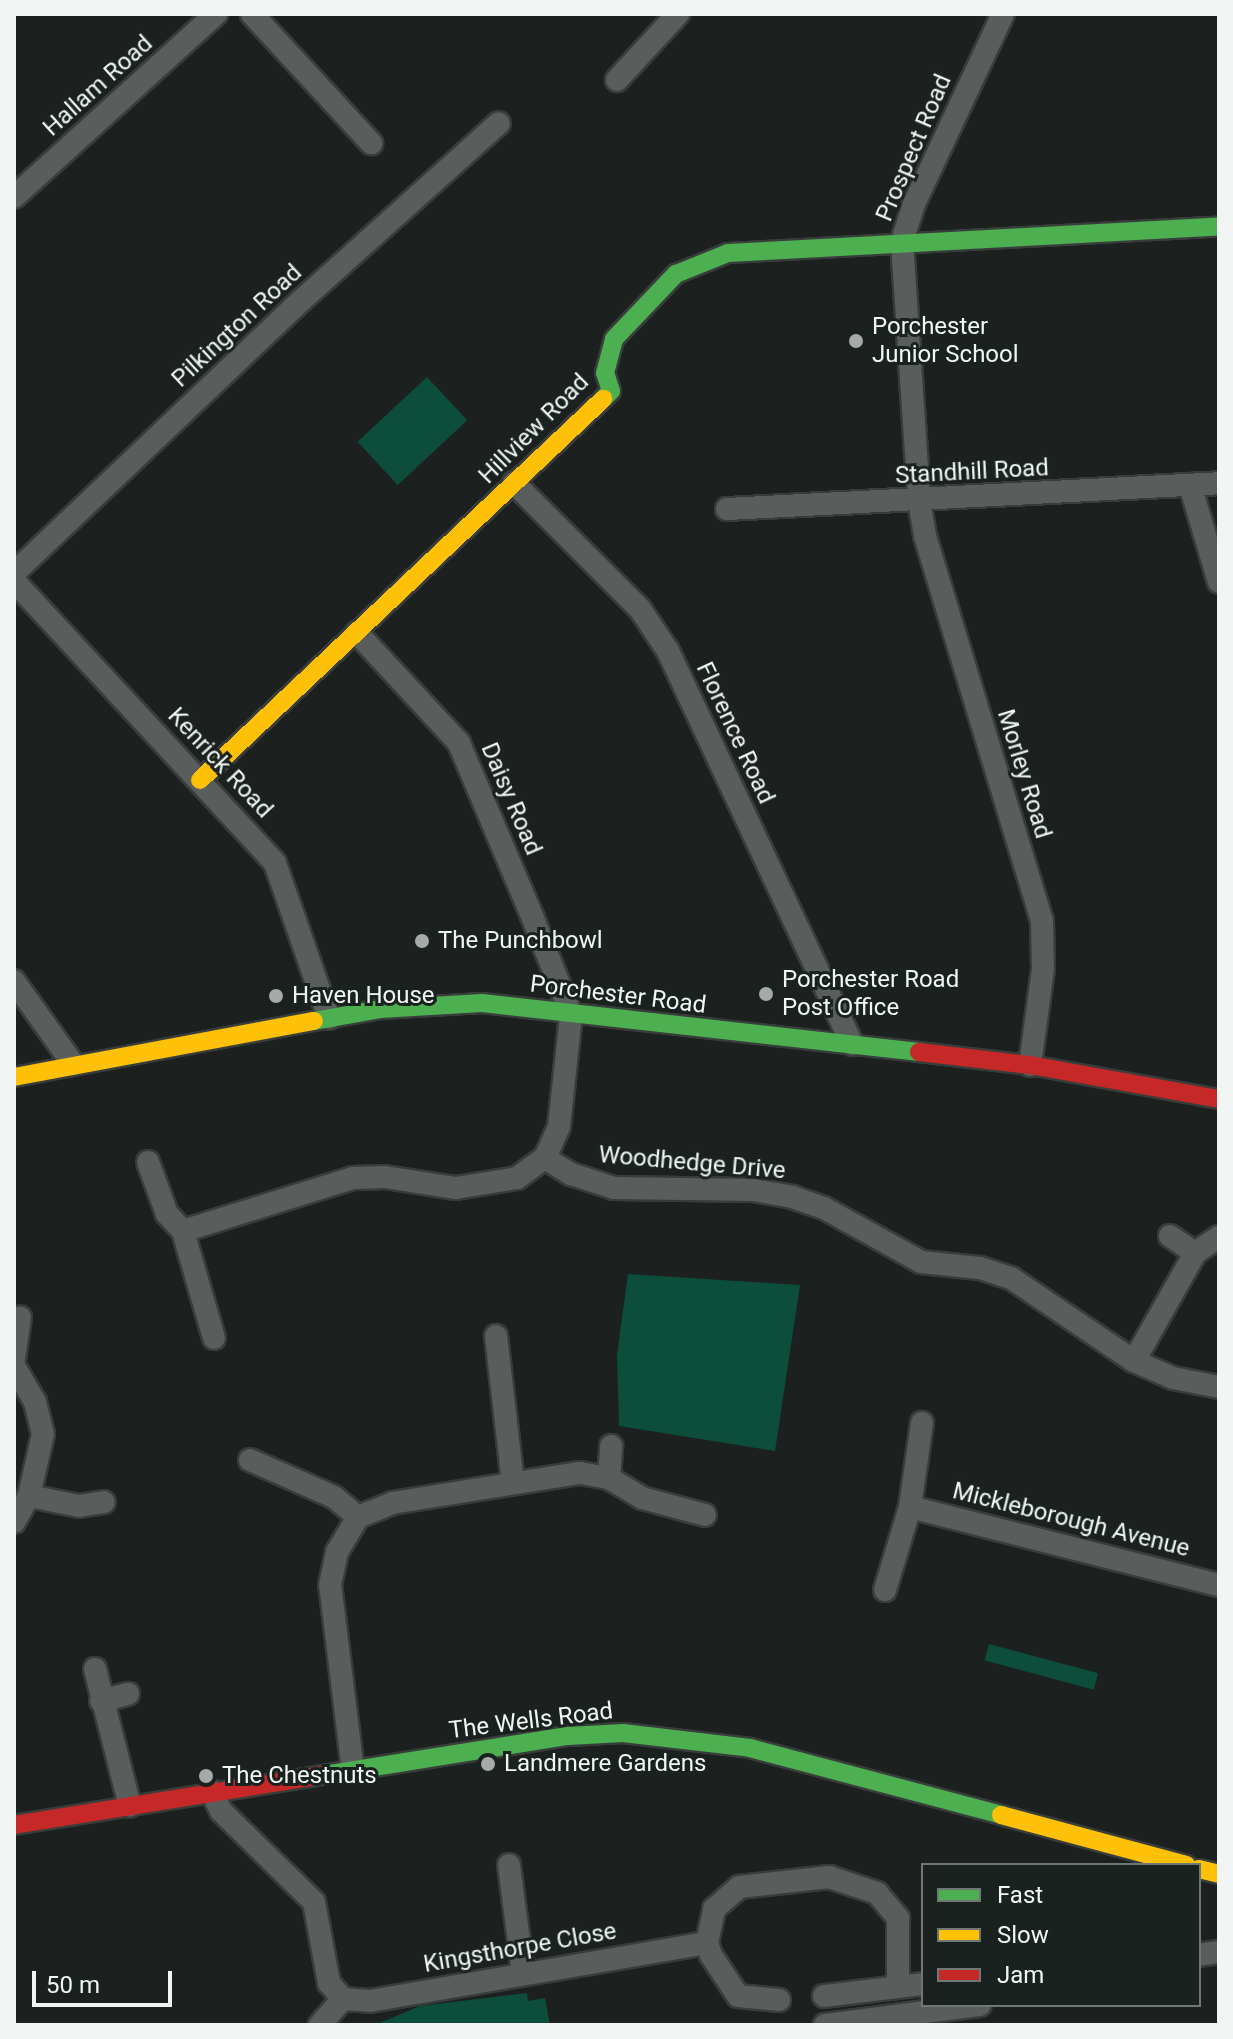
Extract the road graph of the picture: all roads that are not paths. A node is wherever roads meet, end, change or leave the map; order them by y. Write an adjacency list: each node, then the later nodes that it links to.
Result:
1 (216, 14): 8 (street, Hallam Road)
2 (252, 14): 7 (street)
3 (678, 14): 5 (street)
4 (1003, 14): 10 (street, Prospect Road)
5 (617, 80)
6 (499, 123): 16 (street, Pilkington Road)
7 (371, 143)
8 (17, 189)
9 (1219, 226): 10 (street, Hillview Road)
10 (902, 242): 11 (street, Hillview Road); 14 (street, Prospect Road)
11 (514, 483): 19 (street, Hillview Road); 24 (street, Florence Road)
12 (1219, 483): 13 (street, Standhill Road)
13 (1190, 485): 14 (street, Standhill Road); 18 (street)
14 (928, 501): 15 (street, Standhill Road); 26 (street, Morley Road)
15 (727, 509)
16 (14, 573)
17 (14, 581): 20 (street, Kenrick Road)
18 (1219, 582)
19 (357, 633): 20 (street, Hillview Road); 22 (street, Daisy Road)
20 (200, 780): 23 (street, Kenrick Road)
21 (14, 981): 25 (street)
22 (571, 1014): 23 (street, Porchester Road); 24 (street, Porchester Road); 29 (street)
23 (329, 1018): 25 (street, Porchester Road)
24 (852, 1044): 26 (street, Porchester Road)
25 (73, 1064): 27 (street, Porchester Road)
26 (1030, 1065): 28 (street, Porchester Road)
27 (14, 1077)
28 (1219, 1099)
29 (545, 1158): 31 (street); 39 (street, Woodhedge Drive)
30 (148, 1162): 31 (street)
31 (183, 1231): 37 (street)
32 (1170, 1236): 34 (street)
33 (1219, 1237): 34 (street)
34 (1195, 1253): 39 (street)
35 (20, 1317): 38 (street)
36 (496, 1336): 46 (street)
37 (214, 1338)
38 (14, 1359)
39 (1134, 1361): 41 (street, Woodhedge Drive)
40 (14, 1366): 47 (street)
41 (1219, 1387)
42 (922, 1423): 49 (street)
43 (611, 1446): 45 (street)
44 (250, 1460): 51 (street)
45 (609, 1478): 46 (street); 50 (street)
46 (513, 1483): 51 (street)
47 (29, 1496): 48 (street); 52 (street)
48 (104, 1502)
49 (910, 1507): 53 (street, Mickleborough Avenue); 54 (street)
50 (705, 1515)
51 (358, 1517): 58 (street)
52 (14, 1522)
53 (1219, 1585)
54 (885, 1590)
55 (95, 1669): 57 (street)
56 (128, 1694): 57 (street)
57 (101, 1701): 60 (street)
58 (353, 1771): 59 (street, The Wells Road); 62 (street, The Wells Road)
59 (211, 1791): 60 (street, The Wells Road); 69 (street)
60 (130, 1806): 61 (street, The Wells Road)
61 (14, 1825)
62 (1178, 1863)
63 (509, 1865): 65 (street)
64 (707, 1943): 65 (street, Kingsthorpe Close); 67 (street); 70 (street)
65 (523, 1973): 69 (street, Kingsthorpe Close)
66 (921, 1984): 67 (street)
67 (898, 1987): 68 (street)
68 (824, 1996)
69 (343, 1999): 72 (street)
70 (779, 2000)
71 (964, 2007): 73 (street)
72 (320, 2025)
73 (825, 2025)

